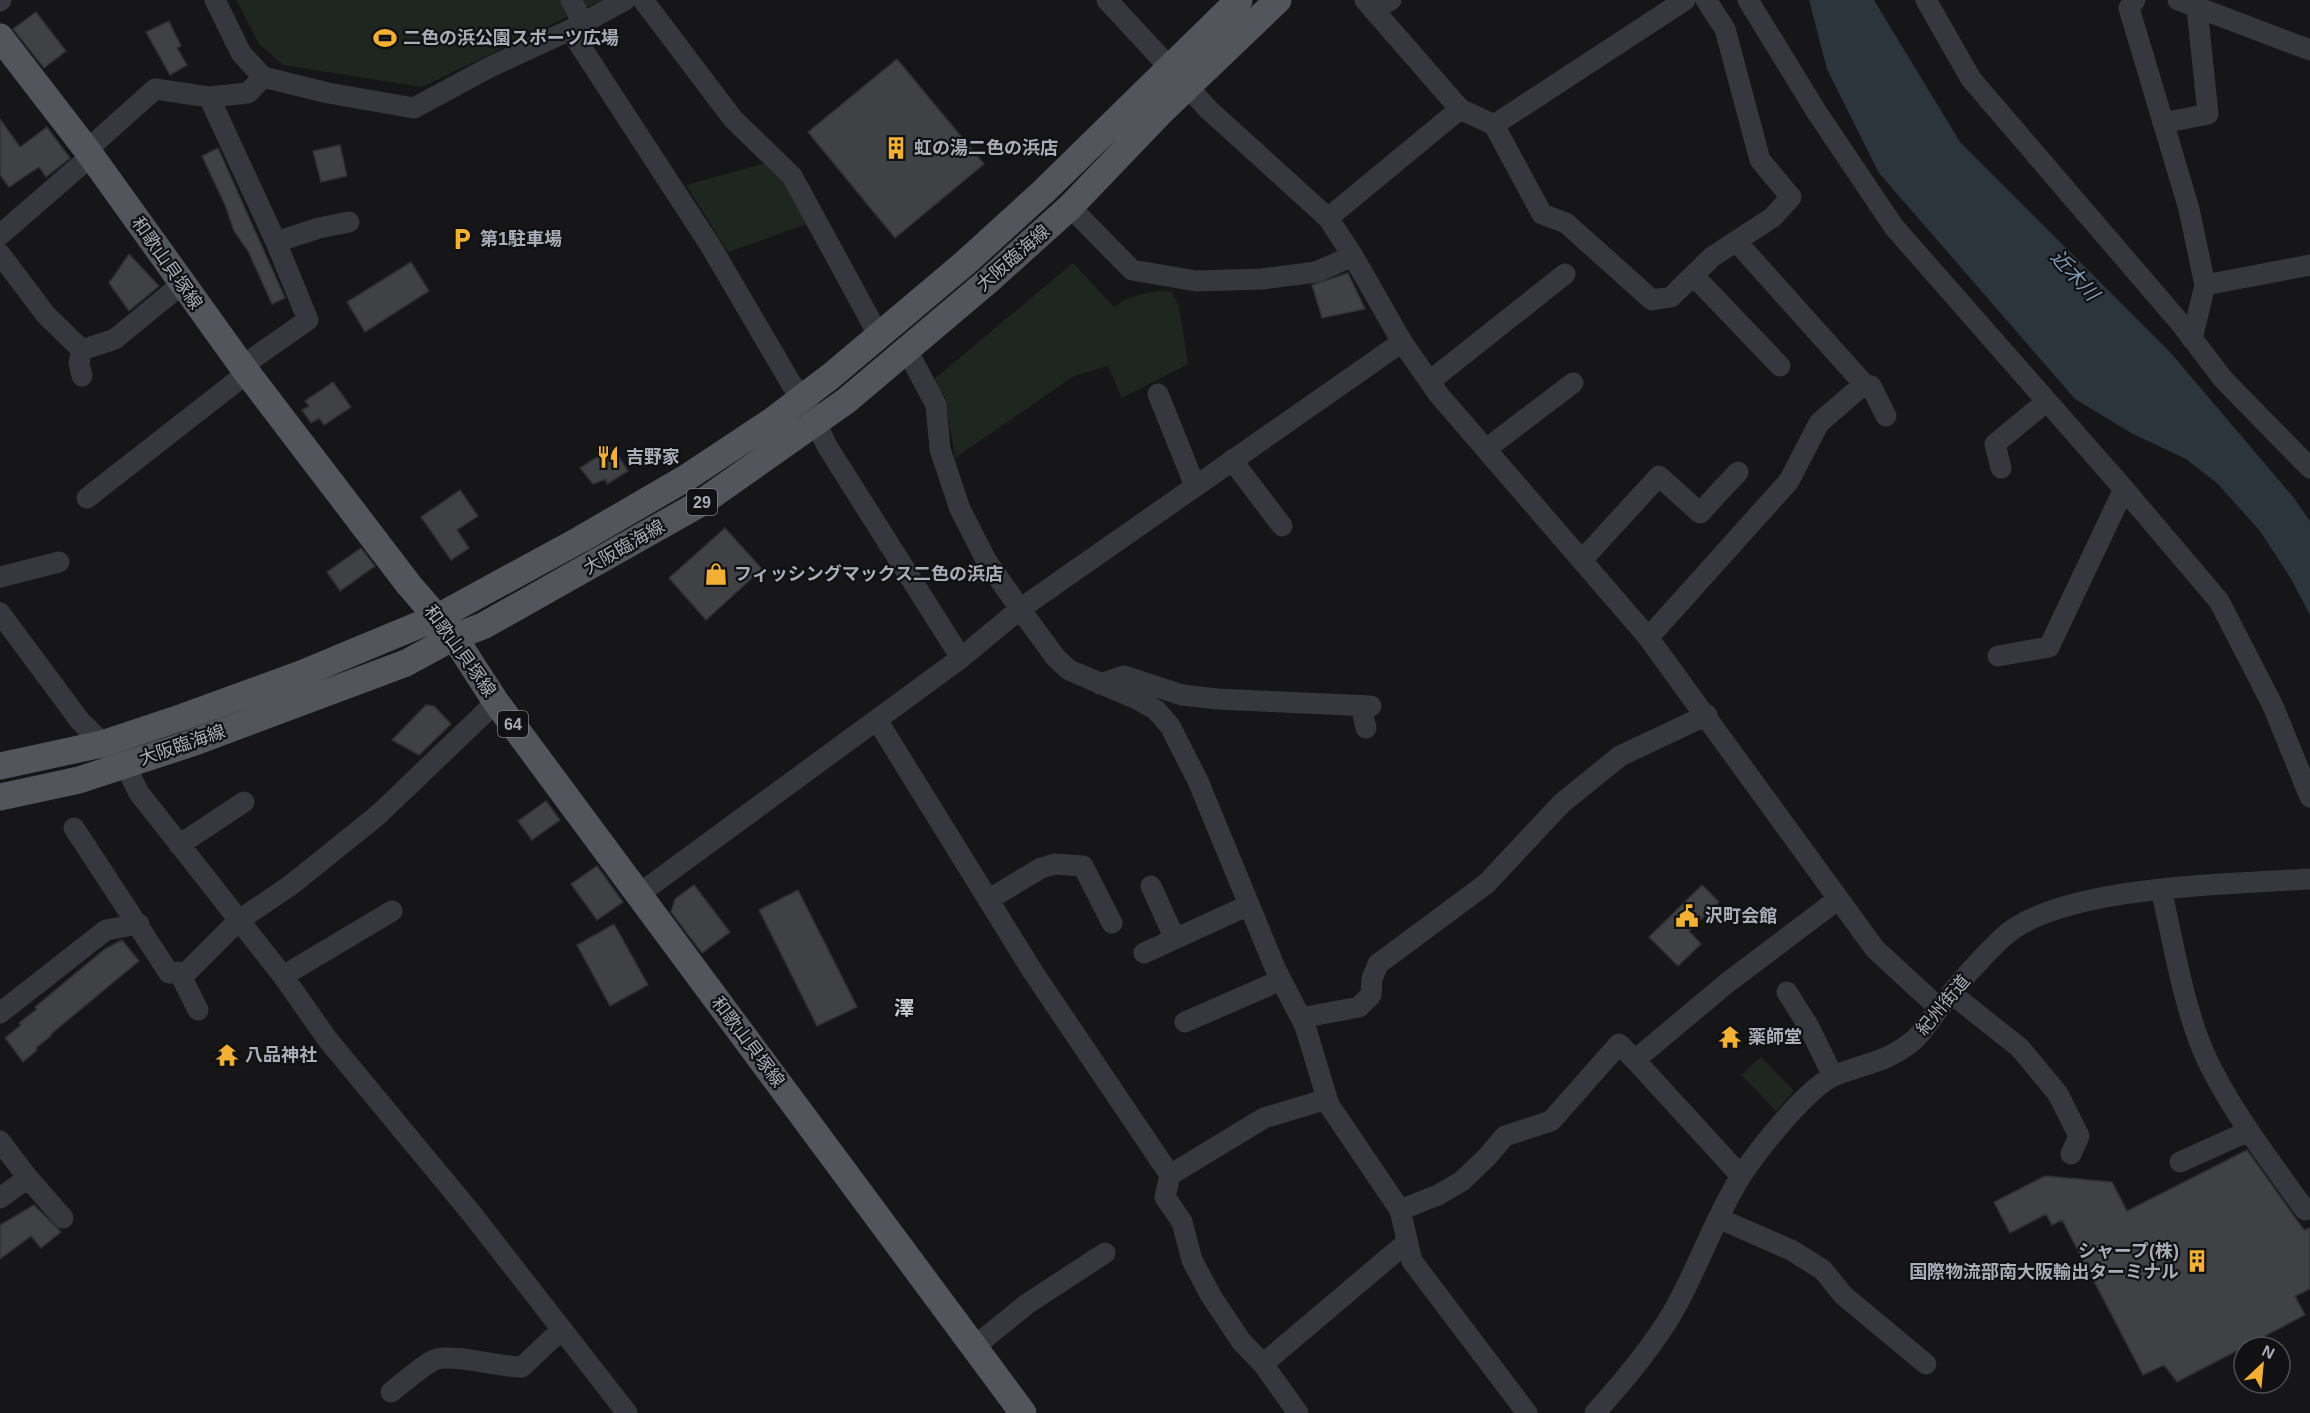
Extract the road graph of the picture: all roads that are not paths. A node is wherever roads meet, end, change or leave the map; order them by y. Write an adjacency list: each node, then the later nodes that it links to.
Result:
1 (215, 0): 19 (street)
2 (571, 0): 15 (street)
3 (625, 0): 15 (street)
4 (643, 0): 39 (street)
5 (1107, 0): 18 (street)
6 (1239, 0): 18 (main road, 大阪臨海線 / 29)
7 (1278, 0): 20 (main road, 大阪臨海線 / 29)
8 (1685, 0): 24 (street)
9 (1706, 0): 30 (street)
10 (1748, 0): 52 (street)
11 (1926, 0): 40 (street)
12 (2135, 0): 23 (street)
13 (1377, 3): 22 (street)
14 (2203, 5): 17 (street); 23 (street)
15 (577, 27): 19 (street); 51 (street)
16 (0, 37): 25 (main road, 和歌山貝塚線 / 64)
17 (2310, 50)
18 (1169, 68): 20 (street); 39 (main road, 大阪臨海線 / 29)
19 (262, 77): 21 (street)
20 (1187, 87): 26 (main road, 大阪臨海線 / 29); 27 (street)
21 (209, 97): 25 (street); 31 (street)
22 (1460, 109): 24 (street); 27 (street)
23 (2163, 123): 38 (street)
24 (1494, 125): 36 (street)
25 (89, 153): 29 (street); 37 (main road, 和歌山貝塚線 / 64)
26 (1070, 207): 33 (street); 42 (main road, 大阪臨海線 / 29)
27 (1328, 218): 33 (street)
28 (349, 222): 31 (street)
29 (0, 234)
30 (1736, 241): 36 (street); 49 (street)
31 (276, 242): 45 (street)
32 (0, 254): 43 (street)
33 (1353, 256): 41 (street)
34 (2310, 265): 38 (street)
35 (1565, 274): 47 (street)
36 (1694, 275): 44 (street)
37 (182, 284): 43 (street); 45 (main road, 和歌山貝塚線 / 64)
38 (2205, 285): 40 (street)
39 (879, 336): 51 (main road, 大阪臨海線 / 29)
40 (2192, 339): 58 (street)
41 (1402, 342): 47 (street); 56 (street)
42 (906, 348): 54 (main road, 大阪臨海線 / 29); 67 (street)
43 (82, 350): 46 (street)
44 (1780, 366)
45 (245, 370): 62 (street); 69 (main road, 和歌山貝塚線 / 64)
46 (82, 376)
47 (1430, 381): 55 (street)
48 (1573, 383): 55 (street)
49 (1864, 384): 53 (street); 70 (street)
50 (1158, 393): 60 (street)
51 (803, 396): 54 (street); 69 (main road, 大阪臨海線 / 29)
52 (2047, 401): 57 (street); 61 (street)
53 (1886, 417)
54 (816, 421): 69 (main road, 大阪臨海線 / 29); 72 (street)
55 (1486, 449): 64 (street)
56 (1232, 460): 60 (street); 63 (street)
57 (2001, 468)
58 (2310, 468)
59 (1738, 472): 64 (street)
60 (1195, 486): 67 (street)
61 (2124, 489): 71 (street); 82 (street)
62 (87, 498)
63 (1282, 526)
64 (1582, 560): 70 (street)
65 (59, 562): 66 (street)
66 (0, 577)
67 (1020, 609): 72 (street); 73 (street)
68 (0, 613): 78 (street)
69 (446, 627): 74 (main road, 和歌山貝塚線 / 64); 78 (main road, 大阪臨海線 / 29); 79 (main road, 大阪臨海線 / 29)
70 (1649, 637): 75 (street)
71 (1998, 656)
72 (961, 658): 76 (street)
73 (1100, 684): 77 (street); 92 (street)
74 (496, 702): 89 (main road, 和歌山貝塚線 / 64); 94 (street)
75 (1707, 715): 91 (street); 106 (street)
76 (877, 720): 89 (street); 90 (street)
77 (1366, 728)
78 (102, 744): 79 (street); 80 (main road, 大阪臨海線 / 29)
79 (124, 765): 81 (main road, 大阪臨海線 / 29); 85 (street)
80 (0, 766)
81 (0, 797)
82 (2310, 797)
83 (244, 802): 85 (street)
84 (74, 828): 95 (street)
85 (179, 845): 94 (street)
86 (2310, 879): 88 (street, 紀州街道)
87 (1152, 886): 97 (street)
88 (2161, 889): 103 (street, 紀州街道); 111 (street)
89 (639, 894): 126 (main road, 和歌山貝塚線 / 64)
90 (988, 900): 96 (street); 115 (street)
91 (1837, 900): 103 (street); 108 (street)
92 (1249, 905): 97 (street); 101 (street)
93 (392, 911): 100 (street)
94 (238, 921): 99 (street); 100 (street)
95 (139, 924): 99 (street); 105 (street)
96 (1112, 924)
97 (1175, 939): 98 (street)
98 (1144, 953)
99 (179, 972): 104 (street)
100 (284, 976): 125 (street)
101 (1281, 980): 106 (street); 107 (street)
102 (1787, 992): 109 (street)
103 (1945, 1001): 109 (street, 紀州街道); 113 (street)
104 (198, 1010)
105 (0, 1013)
106 (1301, 1018): 110 (street)
107 (1185, 1022)
108 (1635, 1060): 116 (street); 120 (street)
109 (1833, 1076): 116 (street, 紀州街道)
110 (1328, 1099): 115 (street); 120 (street)
111 (2249, 1131): 114 (street); 119 (street)
112 (0, 1141): 117 (street)
113 (2071, 1154)
114 (2180, 1162)
115 (1170, 1175): 127 (street)
116 (1741, 1176): 122 (street, 紀州街道)
117 (28, 1178): 118 (street); 121 (street)
118 (0, 1198)
119 (2310, 1208)
120 (1400, 1210): 123 (street)
121 (63, 1218)
122 (1718, 1218): 128 (street); 134 (street, 紀州街道)
123 (1406, 1243): 127 (street); 133 (street)
124 (1105, 1253): 126 (street)
125 (562, 1329): 129 (street); 130 (street)
126 (974, 1347): 131 (main road, 和歌山貝塚線 / 64)
127 (1263, 1364): 132 (street)
128 (1926, 1364)
129 (391, 1392)
130 (627, 1413)
131 (1023, 1413)
132 (1298, 1413)
133 (1527, 1413)
134 (1595, 1413)

